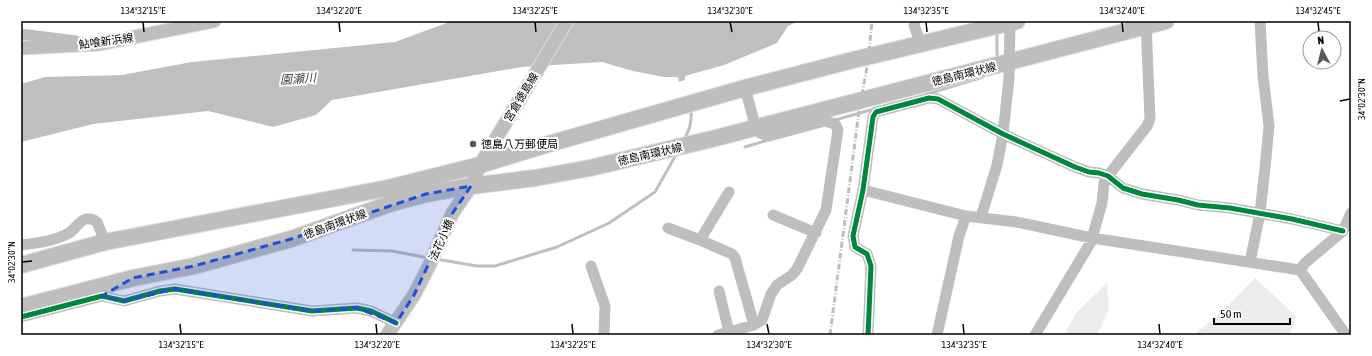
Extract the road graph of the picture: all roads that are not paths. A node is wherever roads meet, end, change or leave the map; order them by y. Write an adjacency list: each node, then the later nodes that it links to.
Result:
1 (214, 21): 9 (main road, 鮎喰新浜線)
2 (567, 21): 16 (main road, 宮倉徳島線)
3 (915, 21): 10 (street)
4 (1166, 21): 7 (highway, 徳島南環状線)
5 (1260, 21): 21 (street)
6 (1012, 22): 10 (highway, 徳島南環状線); 12 (street)
7 (1146, 24): 12 (highway, 徳島南環状線); 17 (street)
8 (21, 34): 9 (street)
9 (100, 44): 11 (main road, 鮎喰新浜線)
10 (921, 44): 13 (highway, 徳島南環状線)
11 (21, 48)
12 (1009, 63): 14 (highway, 徳島南環状線); 15 (street)
13 (745, 88): 14 (street); 16 (highway, 徳島南環状線)
14 (756, 128): 18 (highway, 徳島南環状線); 29 (street)
15 (1003, 134): 17 (street); 19 (street); 26 (street)
16 (480, 165): 18 (main road, 宮倉徳島線); 32 (highway, 徳島南環状線)
17 (1108, 176): 21 (street); 30 (street)
18 (471, 186): 23 (main road, 宮倉徳島線); 38 (highway, 徳島南環状線)
19 (863, 190): 25 (street); 49 (street)
20 (729, 192): 31 (street)
21 (1260, 213): 28 (street); 34 (street)
22 (1351, 213): 28 (street)
23 (452, 214): 43 (main road, 法花小橋)
24 (773, 215): 29 (street)
25 (966, 216): 26 (street); 50 (street)
26 (981, 217): 30 (street)
27 (668, 228): 31 (street)
28 (1343, 231): 37 (street)
29 (816, 233): 44 (street)
30 (1092, 238): 34 (street); 51 (street)
31 (700, 240): 44 (street)
32 (105, 242): 33 (street); 35 (highway, 徳島南環状線)
33 (21, 245)
34 (1250, 262): 37 (street)
35 (21, 265)
36 (591, 266): 47 (street)
37 (1300, 270): 52 (street)
38 (133, 278): 40 (street); 41 (highway, 徳島南環状線)
39 (719, 291): 45 (street)
40 (102, 296): 42 (street); 43 (street)
41 (21, 307)
42 (21, 318)
43 (396, 323): 46 (main road)
44 (754, 325): 45 (street)
45 (729, 332): 48 (street)
46 (387, 335)
47 (604, 335)
48 (718, 335)
49 (868, 335)
50 (937, 335)
51 (1035, 335)
52 (1346, 335)

